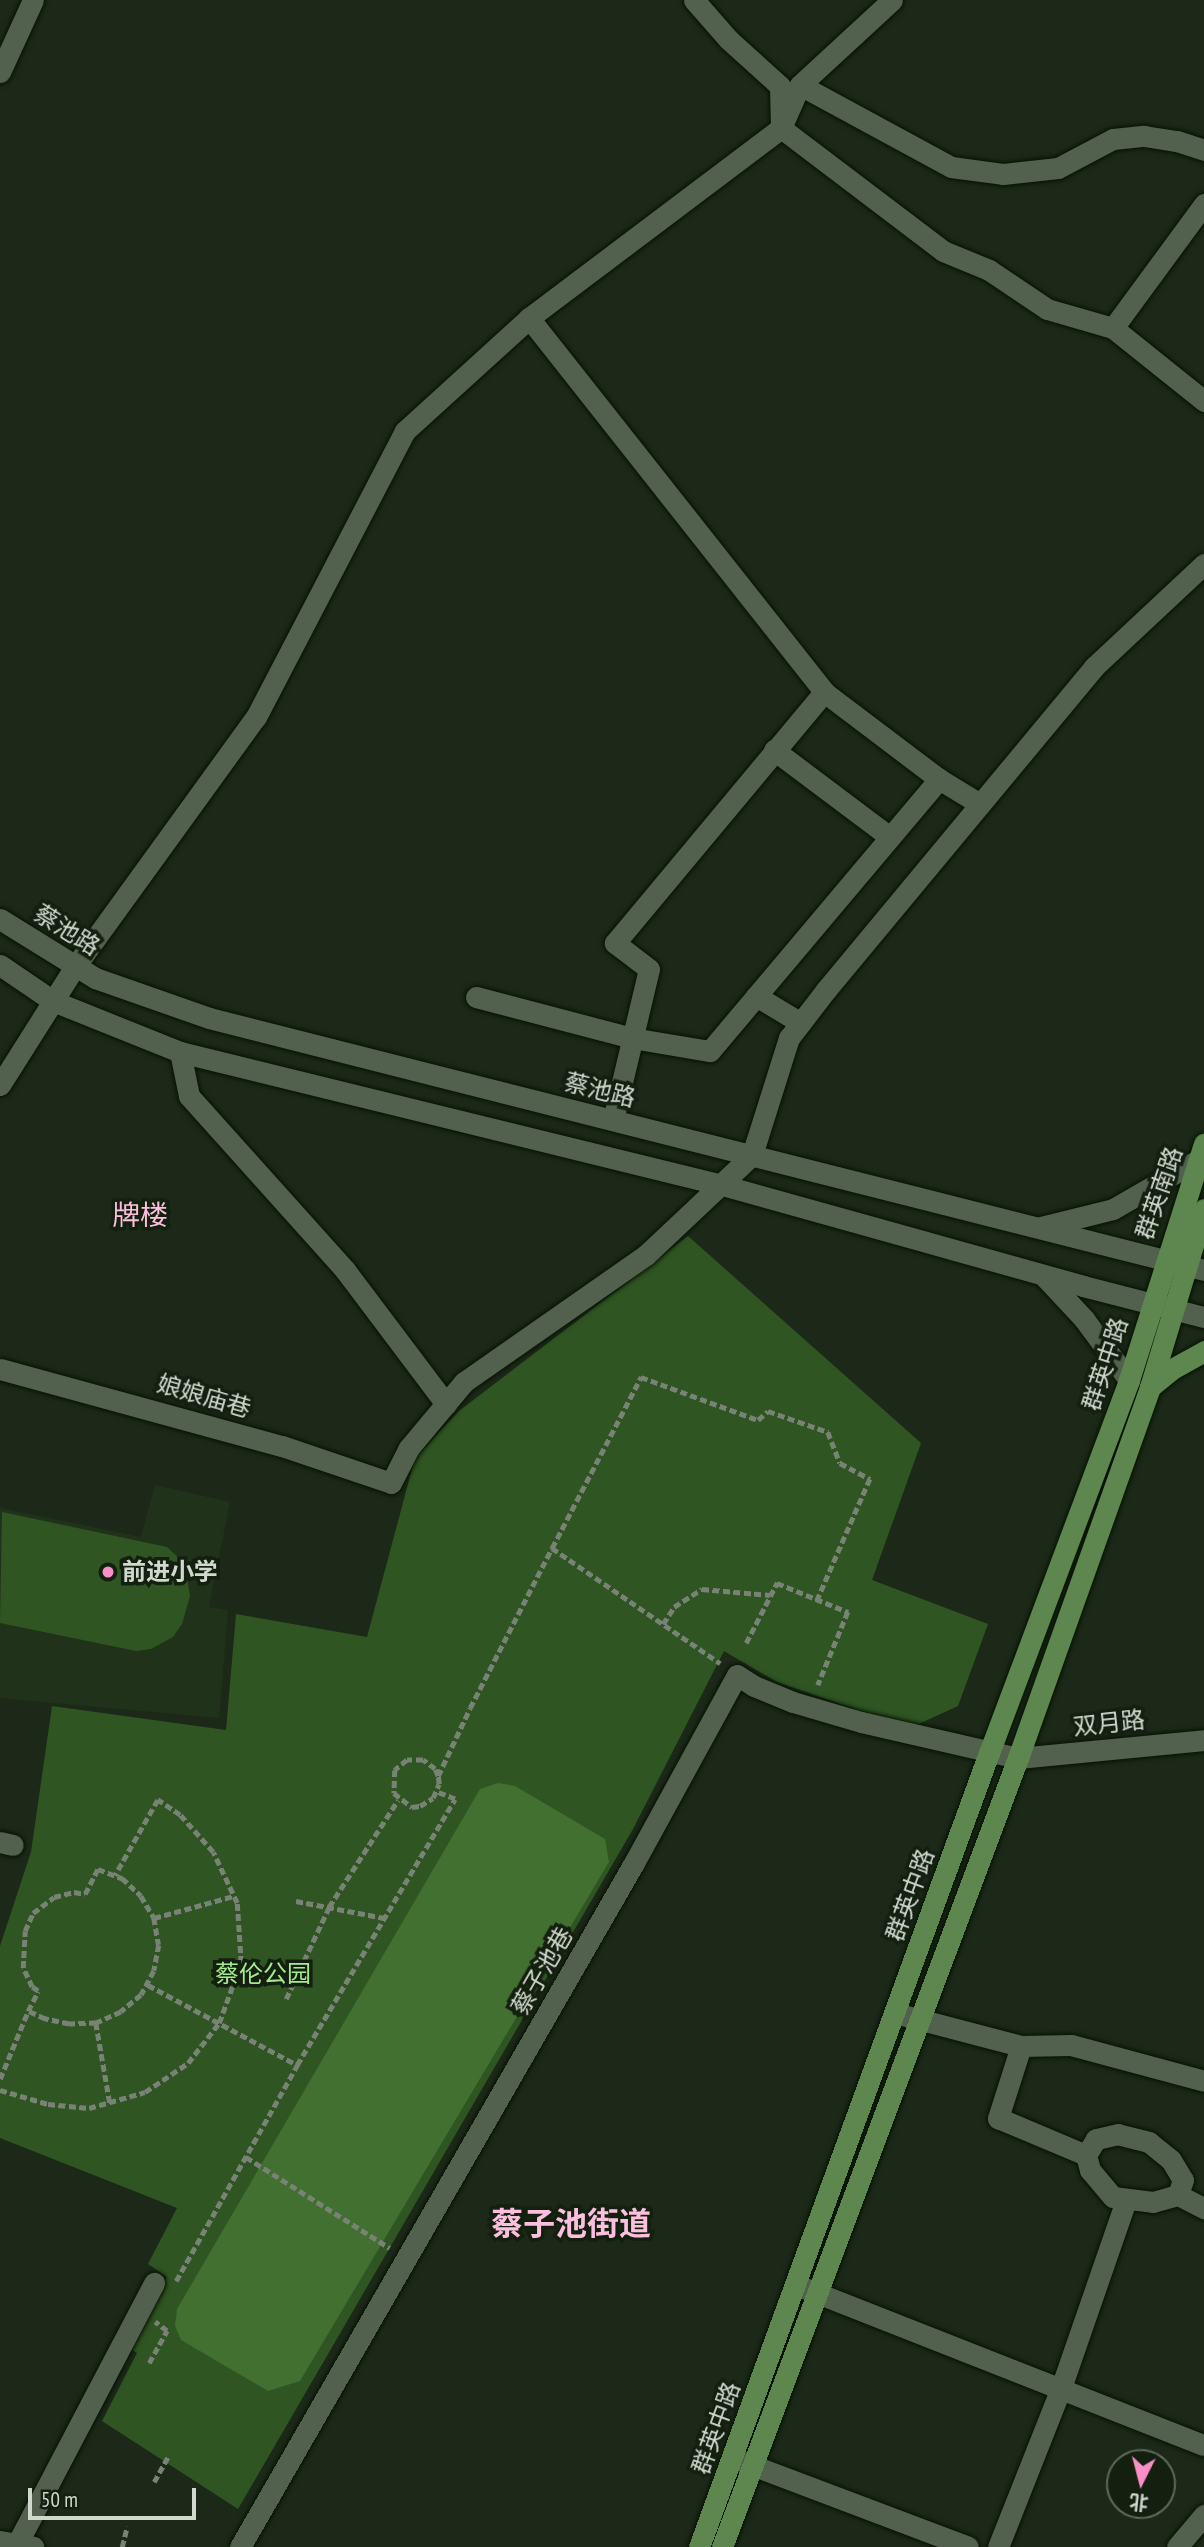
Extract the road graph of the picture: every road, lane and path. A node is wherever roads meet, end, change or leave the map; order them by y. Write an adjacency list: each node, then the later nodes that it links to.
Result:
1 (25, 0): 5 (street)
2 (33, 0): 6 (street)
3 (694, 0): 8 (street)
4 (892, 0): 7 (street)
5 (0, 54)
6 (0, 72)
7 (800, 85): 8 (street); 9 (street)
8 (782, 128): 11 (street); 12 (street)
9 (1204, 150)
10 (1204, 204): 12 (street)
11 (529, 318): 15 (street); 22 (street)
12 (1113, 328): 13 (street)
13 (1204, 401)
14 (1204, 564): 18 (street)
15 (824, 692): 16 (street); 17 (street)
16 (774, 750): 19 (street); 27 (street)
17 (939, 779): 18 (street); 19 (street)
18 (980, 804): 26 (street)
19 (890, 837): 23 (street)
20 (0, 919): 22 (street, 蔡池路)
21 (0, 965): 25 (street)
22 (74, 968): 25 (street); 30 (street, 蔡池路)
23 (756, 996): 26 (street); 27 (street)
24 (476, 997): 27 (street)
25 (53, 1001): 28 (street); 29 (street)
26 (801, 1023): 32 (street)
27 (632, 1038): 30 (street)
28 (180, 1052): 33 (street); 45 (street)
29 (0, 1085)
30 (613, 1120): 32 (street, 蔡池路)
31 (1201, 1152): 35 (street); 36 (main road, 群英南路)
32 (752, 1155): 33 (street); 35 (street, 蔡池路)
33 (722, 1185): 38 (street); 45 (street)
34 (1204, 1209): 37 (main road, 群英南路)
35 (1038, 1228): 36 (street, 蔡池路)
36 (1165, 1260): 37 (street, 蔡池路); 39 (main road, 群英中路)
37 (1195, 1267): 39 (main road, 群英中路)
38 (1040, 1272): 39 (street); 43 (street)
39 (1162, 1307): 40 (street); 43 (main road, 群英中路); 44 (main road, 群英中路)
40 (1204, 1317)
41 (1204, 1351): 44 (main road)
42 (0, 1369): 45 (street, 娘娘庙巷)
43 (1129, 1380): 54 (main road, 群英中路)
44 (1150, 1387): 55 (main road, 群英中路)
45 (446, 1405)
46 (552, 1548): 48 (path); 49 (path); 56 (path)
47 (770, 1595): 48 (path); 49 (path); 50 (path)
48 (817, 1601): 52 (path)
49 (663, 1624): 51 (path)
50 (746, 1643)
51 (737, 1675): 54 (street); 98 (street, 蔡子池巷)
52 (818, 1685)
53 (1204, 1740): 55 (street, 双月路)
54 (989, 1753): 55 (street); 68 (main road, 群英中路)
55 (1018, 1758): 69 (main road, 群英中路)
56 (438, 1776): 57 (path); 58 (path)
57 (438, 1792): 58 (path); 64 (path)
58 (398, 1800): 62 (path)
59 (115, 1876): 60 (path); 63 (path); 67 (path)
60 (234, 1896): 63 (path); 71 (path)
61 (296, 1901): 62 (path)
62 (329, 1908): 64 (path); 66 (path)
63 (154, 1918): 65 (path)
64 (384, 1918): 73 (path)
65 (148, 1985): 70 (path); 71 (path)
66 (286, 1999)
67 (27, 2011): 70 (path); 74 (path)
68 (895, 2013): 69 (street); 85 (main road, 群英中路)
69 (918, 2020): 72 (street); 86 (main road, 群英中路)
70 (96, 2023): 77 (path)
71 (219, 2023): 73 (path); 77 (path)
72 (1021, 2046): 75 (street); 78 (street)
73 (297, 2065): 79 (path)
74 (0, 2078)
75 (1204, 2081)
76 (0, 2090): 77 (path)
77 (110, 2103)
78 (1086, 2155): 80 (street); 81 (street)
79 (246, 2157): 83 (path); 84 (path)
80 (1178, 2195): 81 (street); 82 (street)
81 (1126, 2200): 89 (street)
82 (1204, 2208)
83 (387, 2247)
84 (164, 2284): 96 (street)
85 (797, 2285): 86 (street); 92 (main road, 群英中路)
86 (817, 2295): 89 (street); 92 (main road, 群英中路)
87 (160, 2309): 88 (path)
88 (149, 2363)
89 (1061, 2388): 90 (street); 102 (street)
90 (1204, 2445)
91 (169, 2455): 93 (path)
92 (743, 2461): 99 (main road, 群英中路); 100 (main road, 群英中路); 101 (street)
93 (154, 2482)
94 (1204, 2515): 103 (street)
95 (127, 2527): 97 (path)
96 (17, 2544)
97 (122, 2547)
98 (240, 2547)
99 (699, 2547)
100 (722, 2547)
101 (968, 2547)
102 (998, 2547)
103 (1177, 2547)

